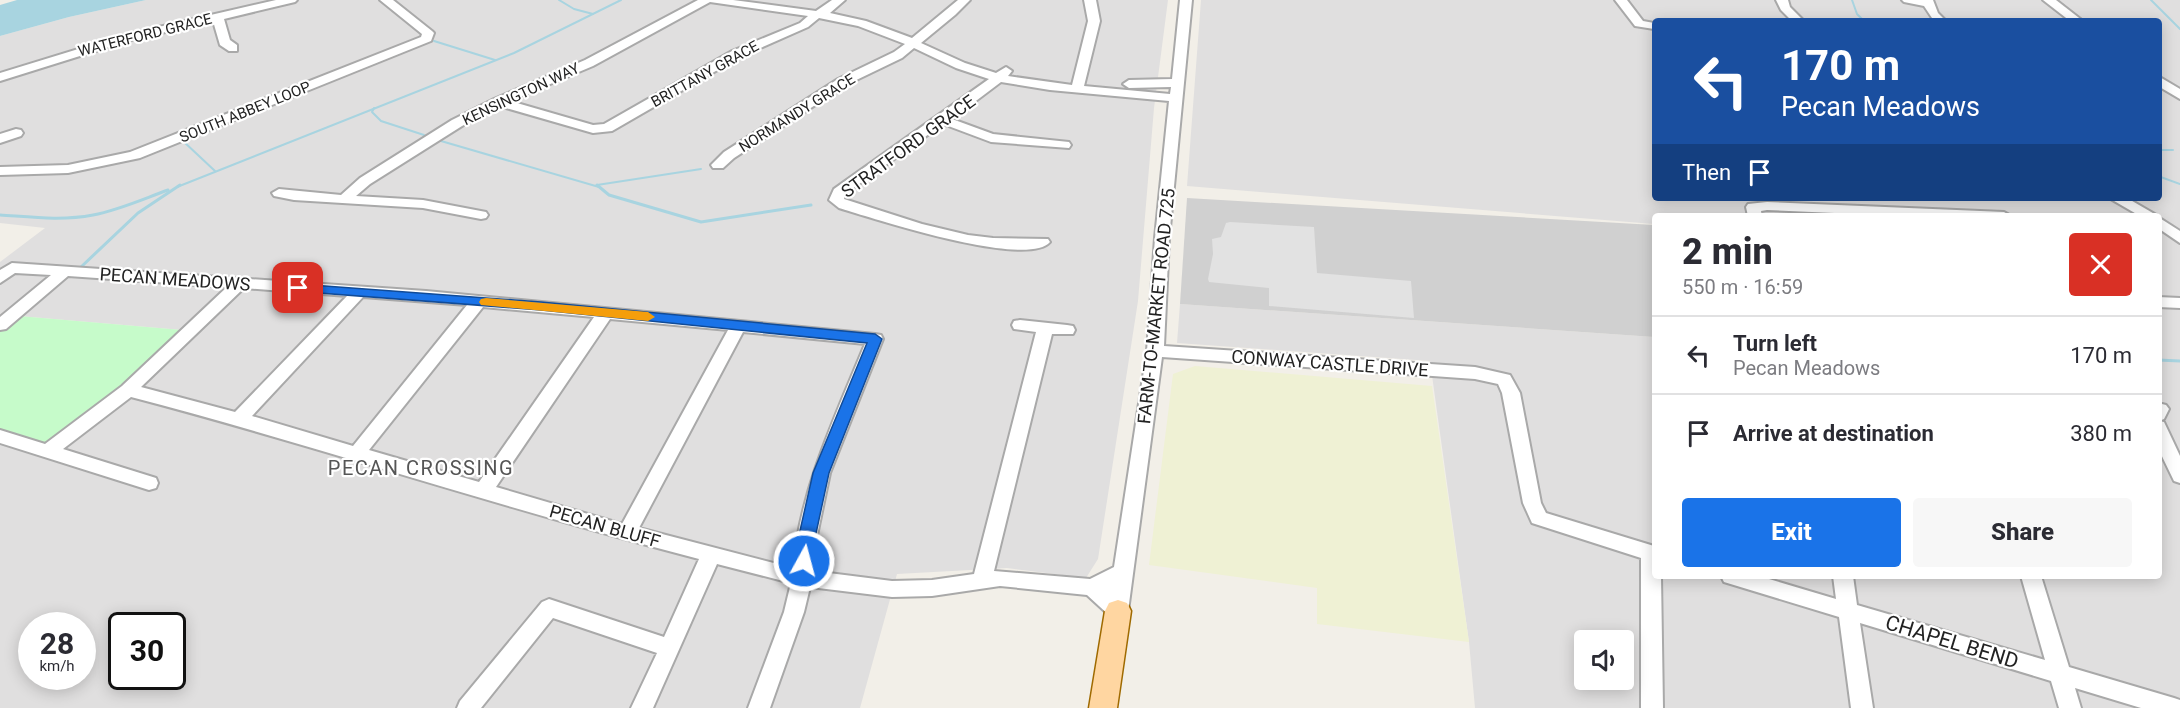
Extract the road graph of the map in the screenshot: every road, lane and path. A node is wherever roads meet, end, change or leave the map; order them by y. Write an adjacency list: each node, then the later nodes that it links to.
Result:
1 (291, 0): 17 (street, WATERFORD GRACE)
2 (386, 0): 36 (street, SOUTH ABBEY LOOP)
3 (706, 0): 30 (street, KENSINGTON WAY)
4 (714, 0): 16 (street)
5 (752, 0): 15 (street)
6 (838, 0): 15 (street, BRITTANY GRACE)
7 (964, 0): 22 (street, NORMANDY GRACE)
8 (1090, 0): 27 (street)
9 (1186, 0): 28 (street, FARM-TO-MARKET ROAD 725)
10 (1621, 0): 21 (street)
11 (1782, 0): 18 (street)
12 (1908, 0): 14 (street)
13 (2049, 0): 20 (street)
14 (1928, 1): 19 (street)
15 (829, 9): 16 (street, BRITTANY GRACE); 22 (street)
16 (816, 15): 22 (street); 30 (street, BRITTANY GRACE)
17 (218, 16): 23 (street); 25 (street, WATERFORD GRACE)
18 (1795, 18)
19 (1937, 18)
20 (2074, 18)
21 (1652, 26)
22 (918, 39): 24 (street); 35 (street, NORMANDY GRACE)
23 (233, 48)
24 (1003, 74): 27 (street); 31 (street, STRATFORD GRACE)
25 (0, 77)
26 (2162, 84): 29 (street)
27 (1078, 85): 28 (street)
28 (1178, 90): 60 (street, FARM-TO-MARKET ROAD 725)
29 (2180, 95)
30 (498, 102): 38 (street, KENSINGTON WAY)
31 (941, 118): 34 (street); 46 (street, STRATFORD GRACE)
32 (16, 133): 33 (street)
33 (0, 139)
34 (1064, 145)
35 (718, 165)
36 (0, 171)
37 (279, 193): 38 (street)
38 (344, 199): 43 (street)
39 (2122, 201): 42 (street)
40 (1754, 212): 41 (street)
41 (1933, 213)
42 (2145, 213)
43 (482, 215)
44 (2162, 224): 45 (street)
45 (2180, 238)
46 (1042, 242)
47 (65, 271): 48 (street, PECAN MEADOWS); 49 (street, PECAN MEADOWS); 55 (street)
48 (6, 273)
49 (238, 284): 50 (street, PECAN MEADOWS); 61 (street)
50 (358, 293): 51 (street, PECAN MEADOWS); 62 (street)
51 (478, 302): 54 (street, PECAN MEADOWS); 66 (street)
52 (2162, 302): 53 (street)
53 (2180, 303)
54 (606, 312): 57 (street, PECAN MEADOWS); 69 (street)
55 (0, 325)
56 (1020, 325): 58 (street)
57 (738, 326): 70 (street); 74 (street, PECAN MEADOWS)
58 (1045, 328): 59 (street); 79 (street)
59 (1067, 330)
60 (1155, 351): 71 (street, CONWAY CASTLE DRIVE); 73 (street, FARM-TO-MARKET ROAD 725)
61 (128, 390): 62 (street, PECAN BLUFF); 65 (street)
62 (239, 419): 66 (street, PECAN BLUFF)
63 (2162, 425): 67 (street)
64 (0, 436): 65 (street)
65 (50, 450): 68 (street)
66 (357, 453): 69 (street, PECAN BLUFF)
67 (2180, 476)
68 (150, 483)
69 (483, 491): 70 (street, PECAN BLUFF)
70 (627, 532): 72 (street, PECAN BLUFF)
71 (1652, 553)
72 (711, 555): 74 (street, PECAN BLUFF); 83 (street)
73 (1122, 572): 80 (street); 82 (street, FARM-TO-MARKET ROAD 725)
74 (802, 578): 79 (street, PECAN BLUFF); 87 (street)
75 (1653, 579): 89 (street)
76 (1741, 579): 81 (street, CHAPEL BEND)
77 (1843, 579): 81 (street)
78 (2032, 579): 84 (street)
79 (982, 580): 80 (street, PECAN BLUFF)
80 (1092, 587): 82 (street)
81 (1848, 610): 84 (street, CHAPEL BEND); 90 (street)
82 (1118, 611): 88 (main road)
83 (669, 648): 85 (street); 86 (street)
84 (2060, 674): 91 (street); 92 (street, CHAPEL BEND)
85 (468, 708)
86 (642, 708)
87 (759, 708)
88 (1103, 708)
89 (1652, 708)
90 (1862, 708)
91 (2070, 708)
92 (2174, 708)

